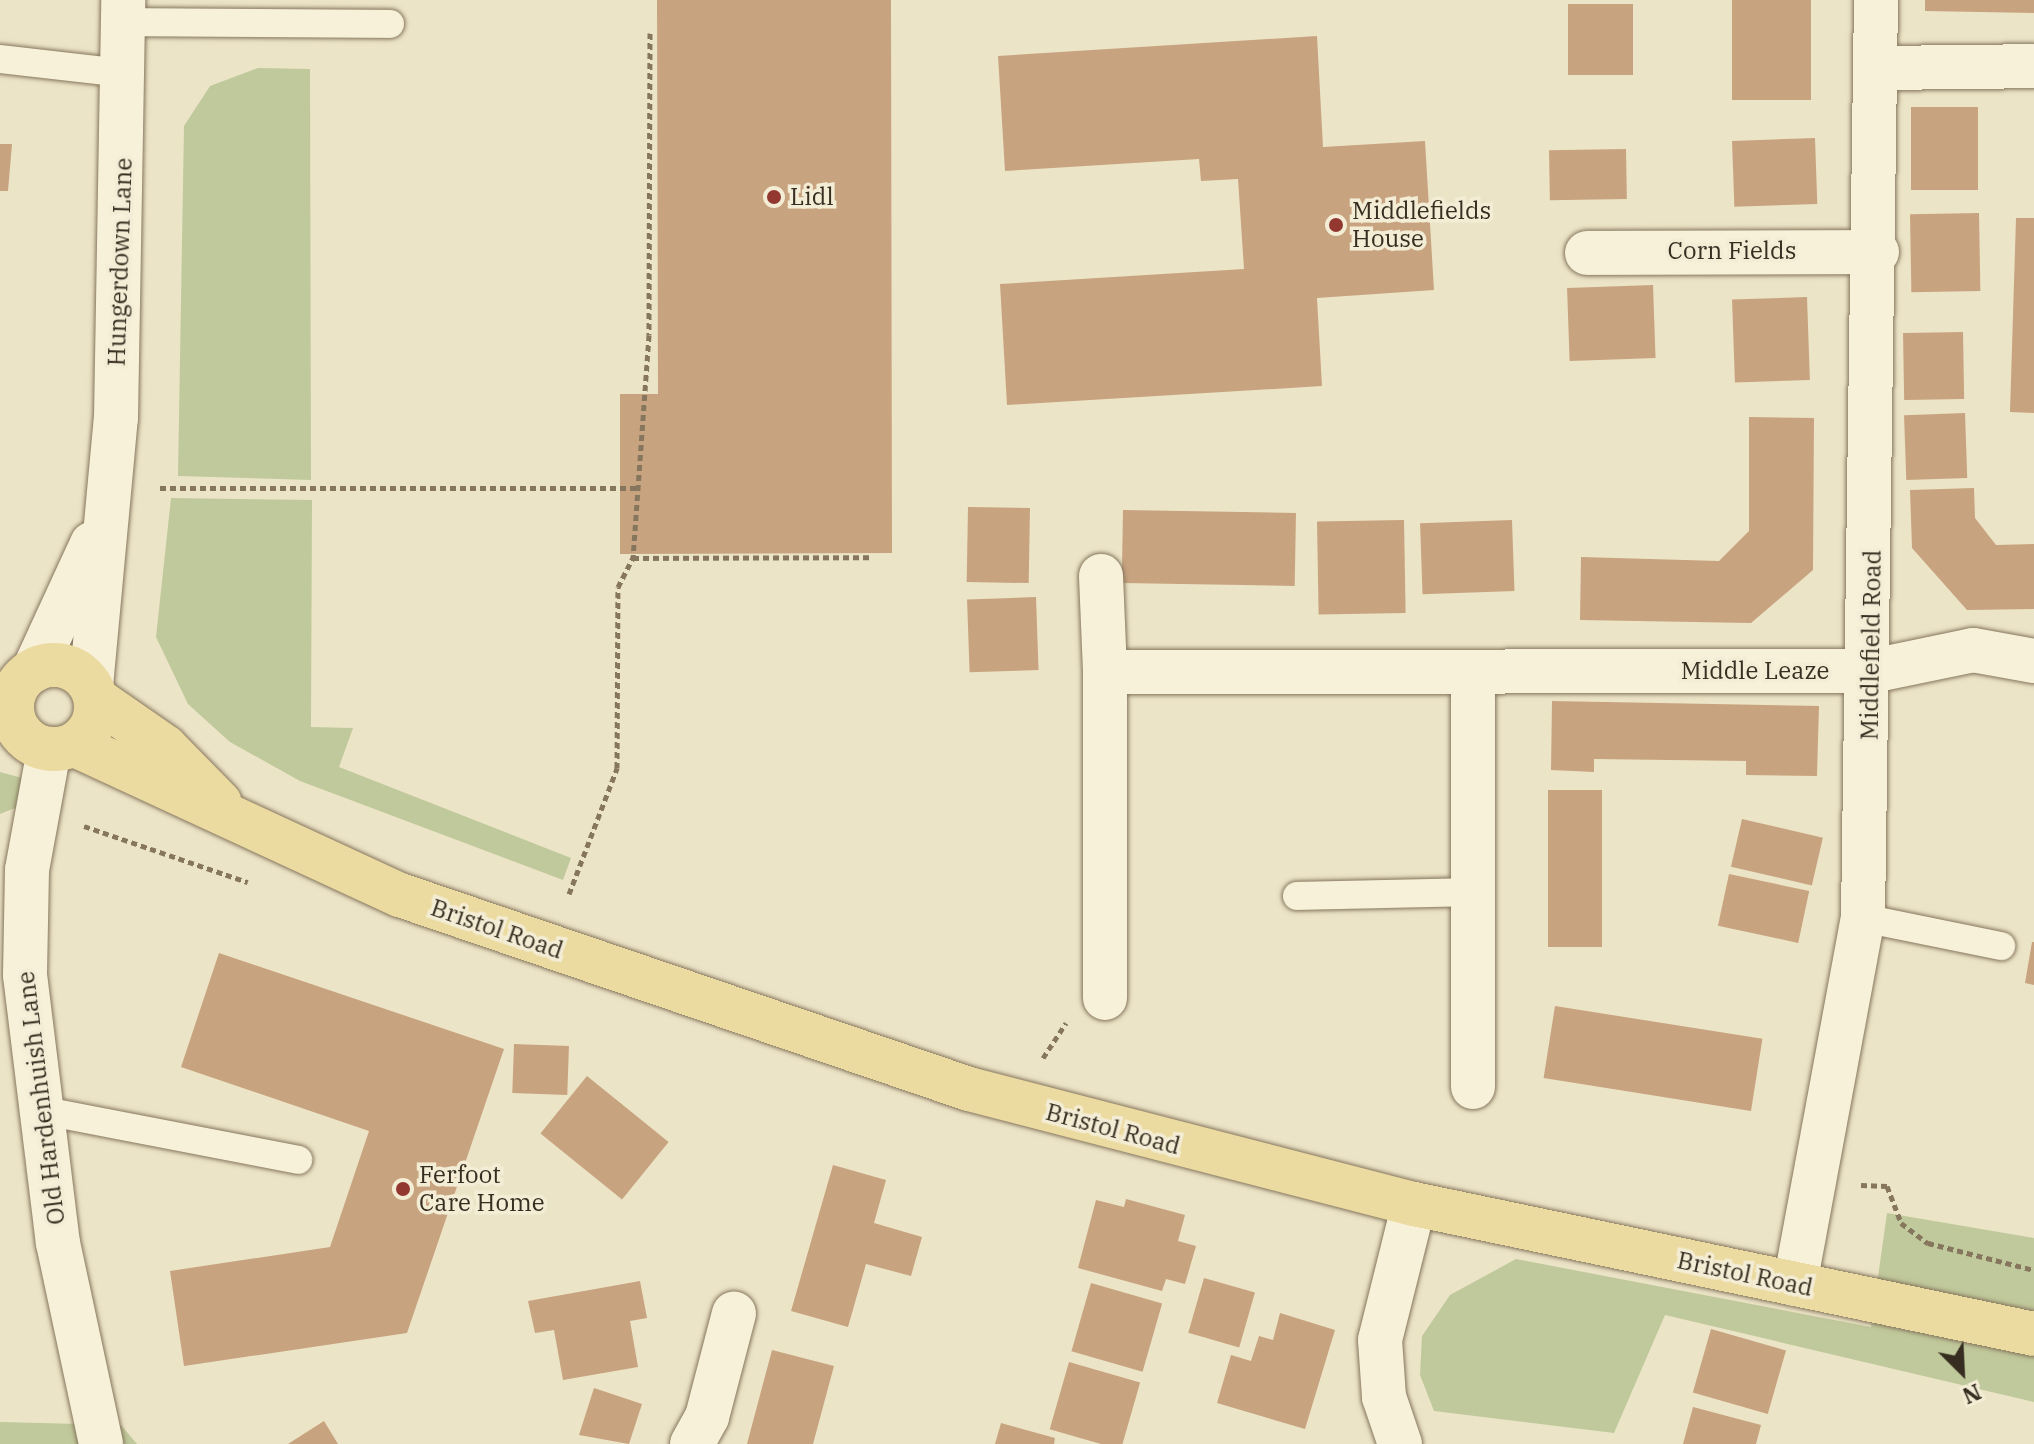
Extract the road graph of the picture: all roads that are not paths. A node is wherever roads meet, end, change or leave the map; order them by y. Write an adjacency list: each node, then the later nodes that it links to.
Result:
1 (1876, 0): 6 (street, Middlefield Road)
2 (123, 11): 3 (lane); 7 (street, Hungerdown Lane)
3 (390, 24)
4 (0, 59): 7 (lane)
5 (2034, 66): 6 (street)
6 (1881, 68): 8 (street, Middlefield Road)
7 (123, 73): 10 (street, Hungerdown Lane)
8 (1877, 252): 9 (street, Corn Fields); 13 (street, Middlefield Road)
9 (1587, 253)
10 (101, 524): 16 (street, Hungerdown Lane); 17 (street, Hungerdown Lane)
11 (1101, 576): 14 (street)
12 (2034, 661): 13 (street, Middle Leaze)
13 (1872, 671): 15 (street, Middle Leaze); 22 (street, Middlefield Road)
14 (1105, 672): 15 (street, Middle Leaze); 24 (street)
15 (1473, 674): 20 (street)
16 (17, 684): 17 (main road); 18 (main road)
17 (94, 693): 18 (main road); 19 (main road, Bristol Road)
18 (37, 744): 19 (main road, Bristol Road); 26 (street, Old Hardenhuish Lane)
19 (227, 810): 28 (main road, Bristol Road)
20 (1473, 892): 21 (lane); 25 (street)
21 (1297, 896)
22 (1863, 918): 23 (lane); 29 (street, Middlefield Road)
23 (2001, 946)
24 (1105, 998)
25 (1473, 1087)
26 (39, 1110): 27 (lane); 32 (street, Old Hardenhuish Lane)
27 (298, 1160)
28 (1414, 1204): 29 (main road, Bristol Road); 34 (street)
29 (1795, 1284): 31 (main road, Bristol Road)
30 (734, 1313): 33 (street)
31 (2034, 1334)
32 (101, 1444)
33 (692, 1444)
34 (1400, 1444)

